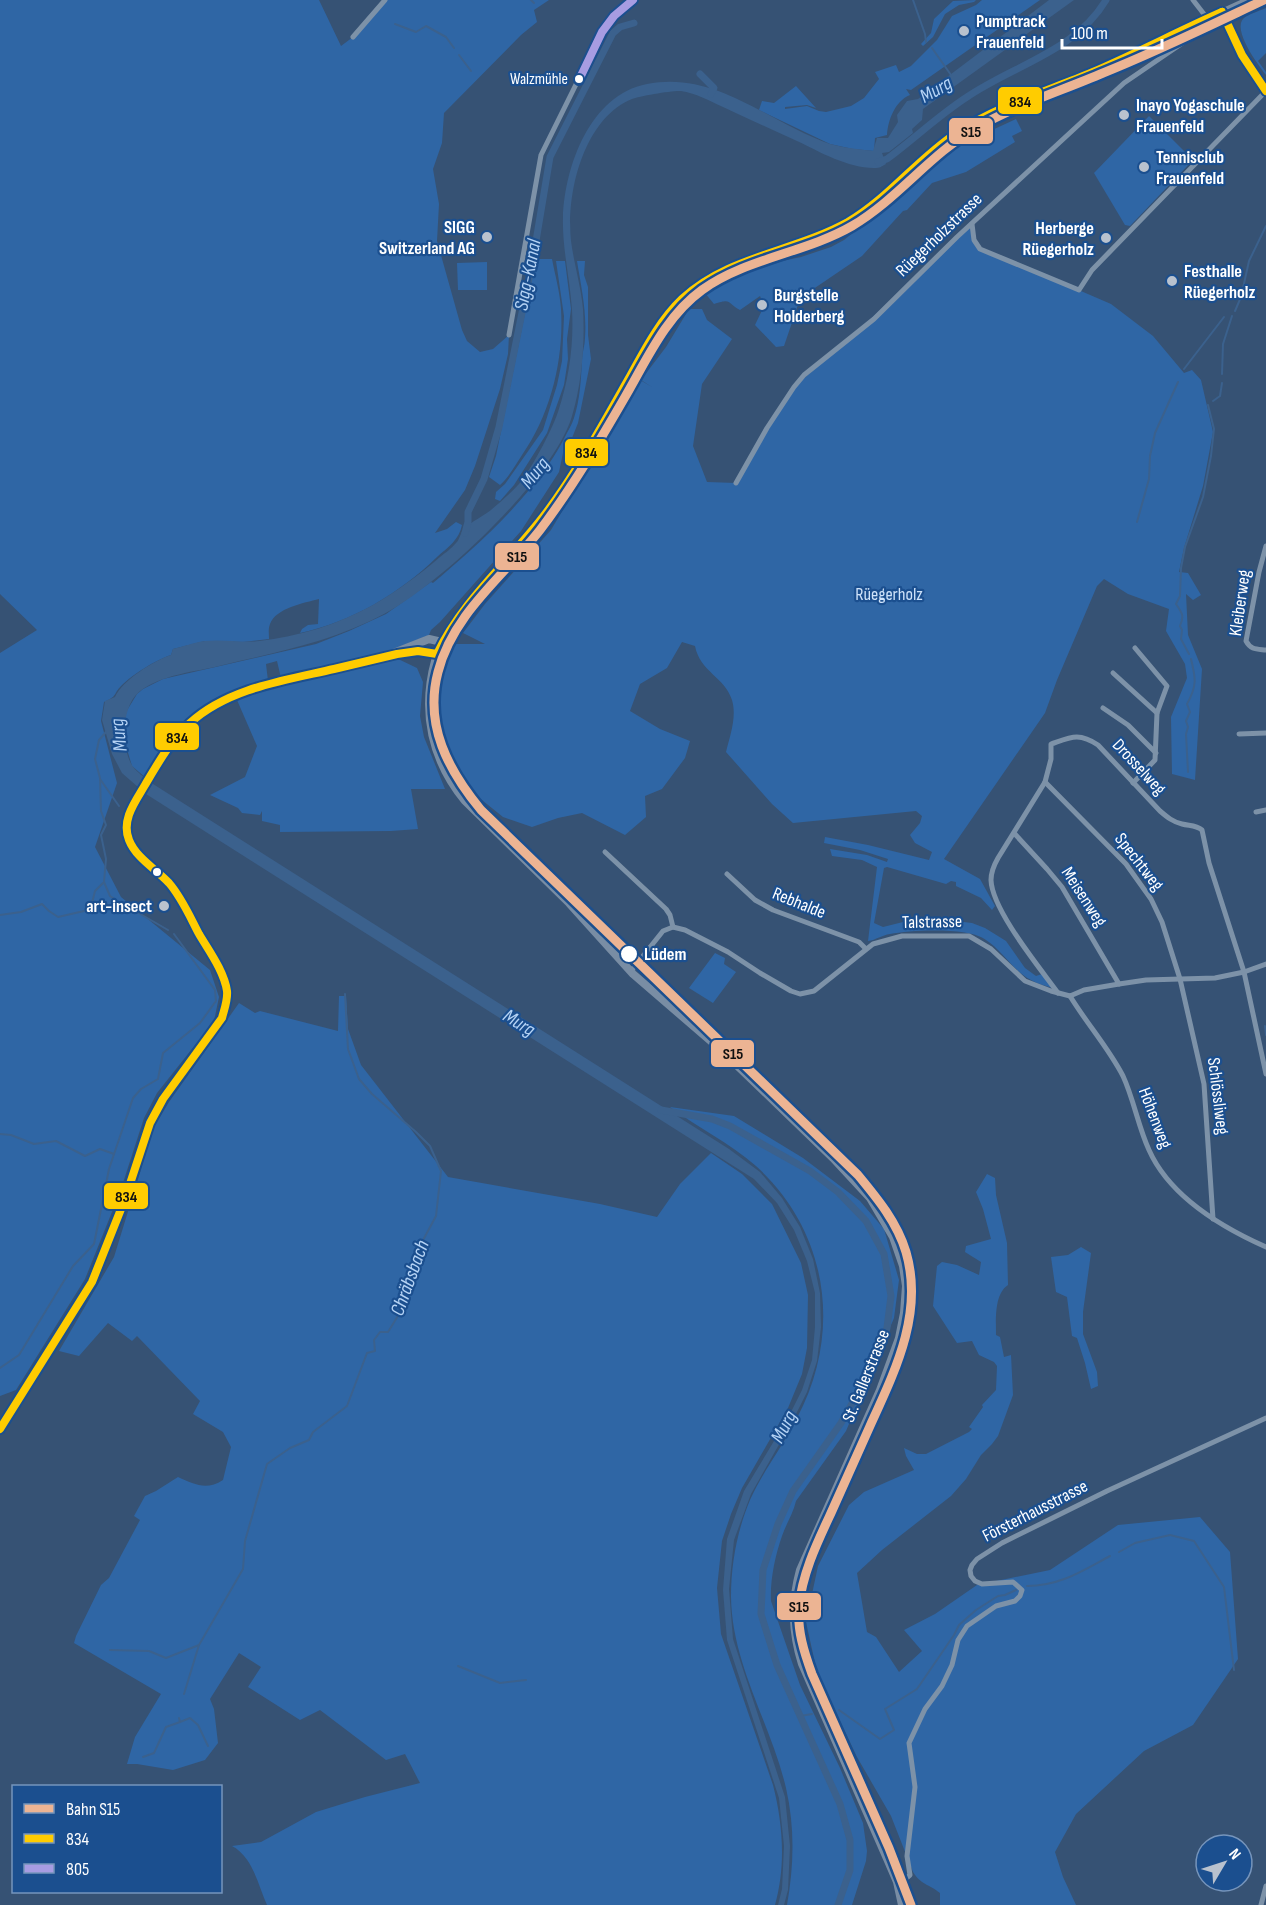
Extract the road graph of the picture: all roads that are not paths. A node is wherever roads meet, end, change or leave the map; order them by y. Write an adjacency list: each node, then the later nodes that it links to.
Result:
1 (385, 0): 8 (street)
2 (633, 0): 11 (street)
3 (1193, 0): 6 (street)
4 (1250, 0): 5 (main road, St. Gallerstrasse)
5 (1222, 12): 6 (main road, St. Gallerstrasse); 9 (street)
6 (1207, 18): 7 (main road, St. Gallerstrasse)
7 (1183, 31): 10 (street, Rüegerholzstrasse); 14 (main road, St. Gallerstrasse)
8 (353, 37)
9 (1266, 91): 10 (street)
10 (972, 224): 12 (street, Rüegerholzstrasse)
11 (509, 335)
12 (736, 483)
13 (1266, 546): 16 (street, Kleiberweg)
14 (442, 642): 17 (main road, St. Gallerstrasse); 18 (main road)
15 (1135, 648): 21 (street)
16 (1266, 650)
17 (437, 654): 18 (main road); 35 (main road, St. Gallerstrasse)
18 (390, 655): 45 (main road)
19 (1113, 673): 21 (street)
20 (1103, 708): 24 (street)
21 (1157, 713): 24 (street)
22 (1266, 733): 23 (street)
23 (1239, 734)
24 (1156, 753): 26 (street)
25 (1046, 782): 26 (street, Drosselweg); 29 (street); 37 (street, Spechtweg)
26 (1133, 783): 36 (street, Drosselweg)
27 (1266, 810): 28 (street)
28 (1256, 812)
29 (1014, 833): 38 (street, Meisenweg); 39 (street)
30 (605, 852): 32 (street)
31 (727, 874): 33 (street, Rebhalde)
32 (673, 927): 33 (street, Talstrasse); 35 (street)
33 (866, 949): 39 (street, Talstrasse)
34 (1266, 964): 36 (street)
35 (631, 971): 46 (main road, St. Gallerstrasse)
36 (1244, 972): 37 (street); 41 (street)
37 (1180, 979): 38 (street); 42 (street, Schlössliweg)
38 (1119, 984): 40 (street)
39 (1059, 993): 40 (street, Talstrasse)
40 (1070, 996): 42 (street, Höhenweg)
41 (1266, 1074)
42 (1213, 1219): 43 (street, Höhenweg)
43 (1266, 1247)
44 (1266, 1418): 46 (street, Försterhausstrasse)
45 (0, 1429)
46 (897, 1882): 48 (main road, St. Gallerstrasse)
47 (1266, 1886): 49 (street)
48 (902, 1905)
49 (1261, 1905)

